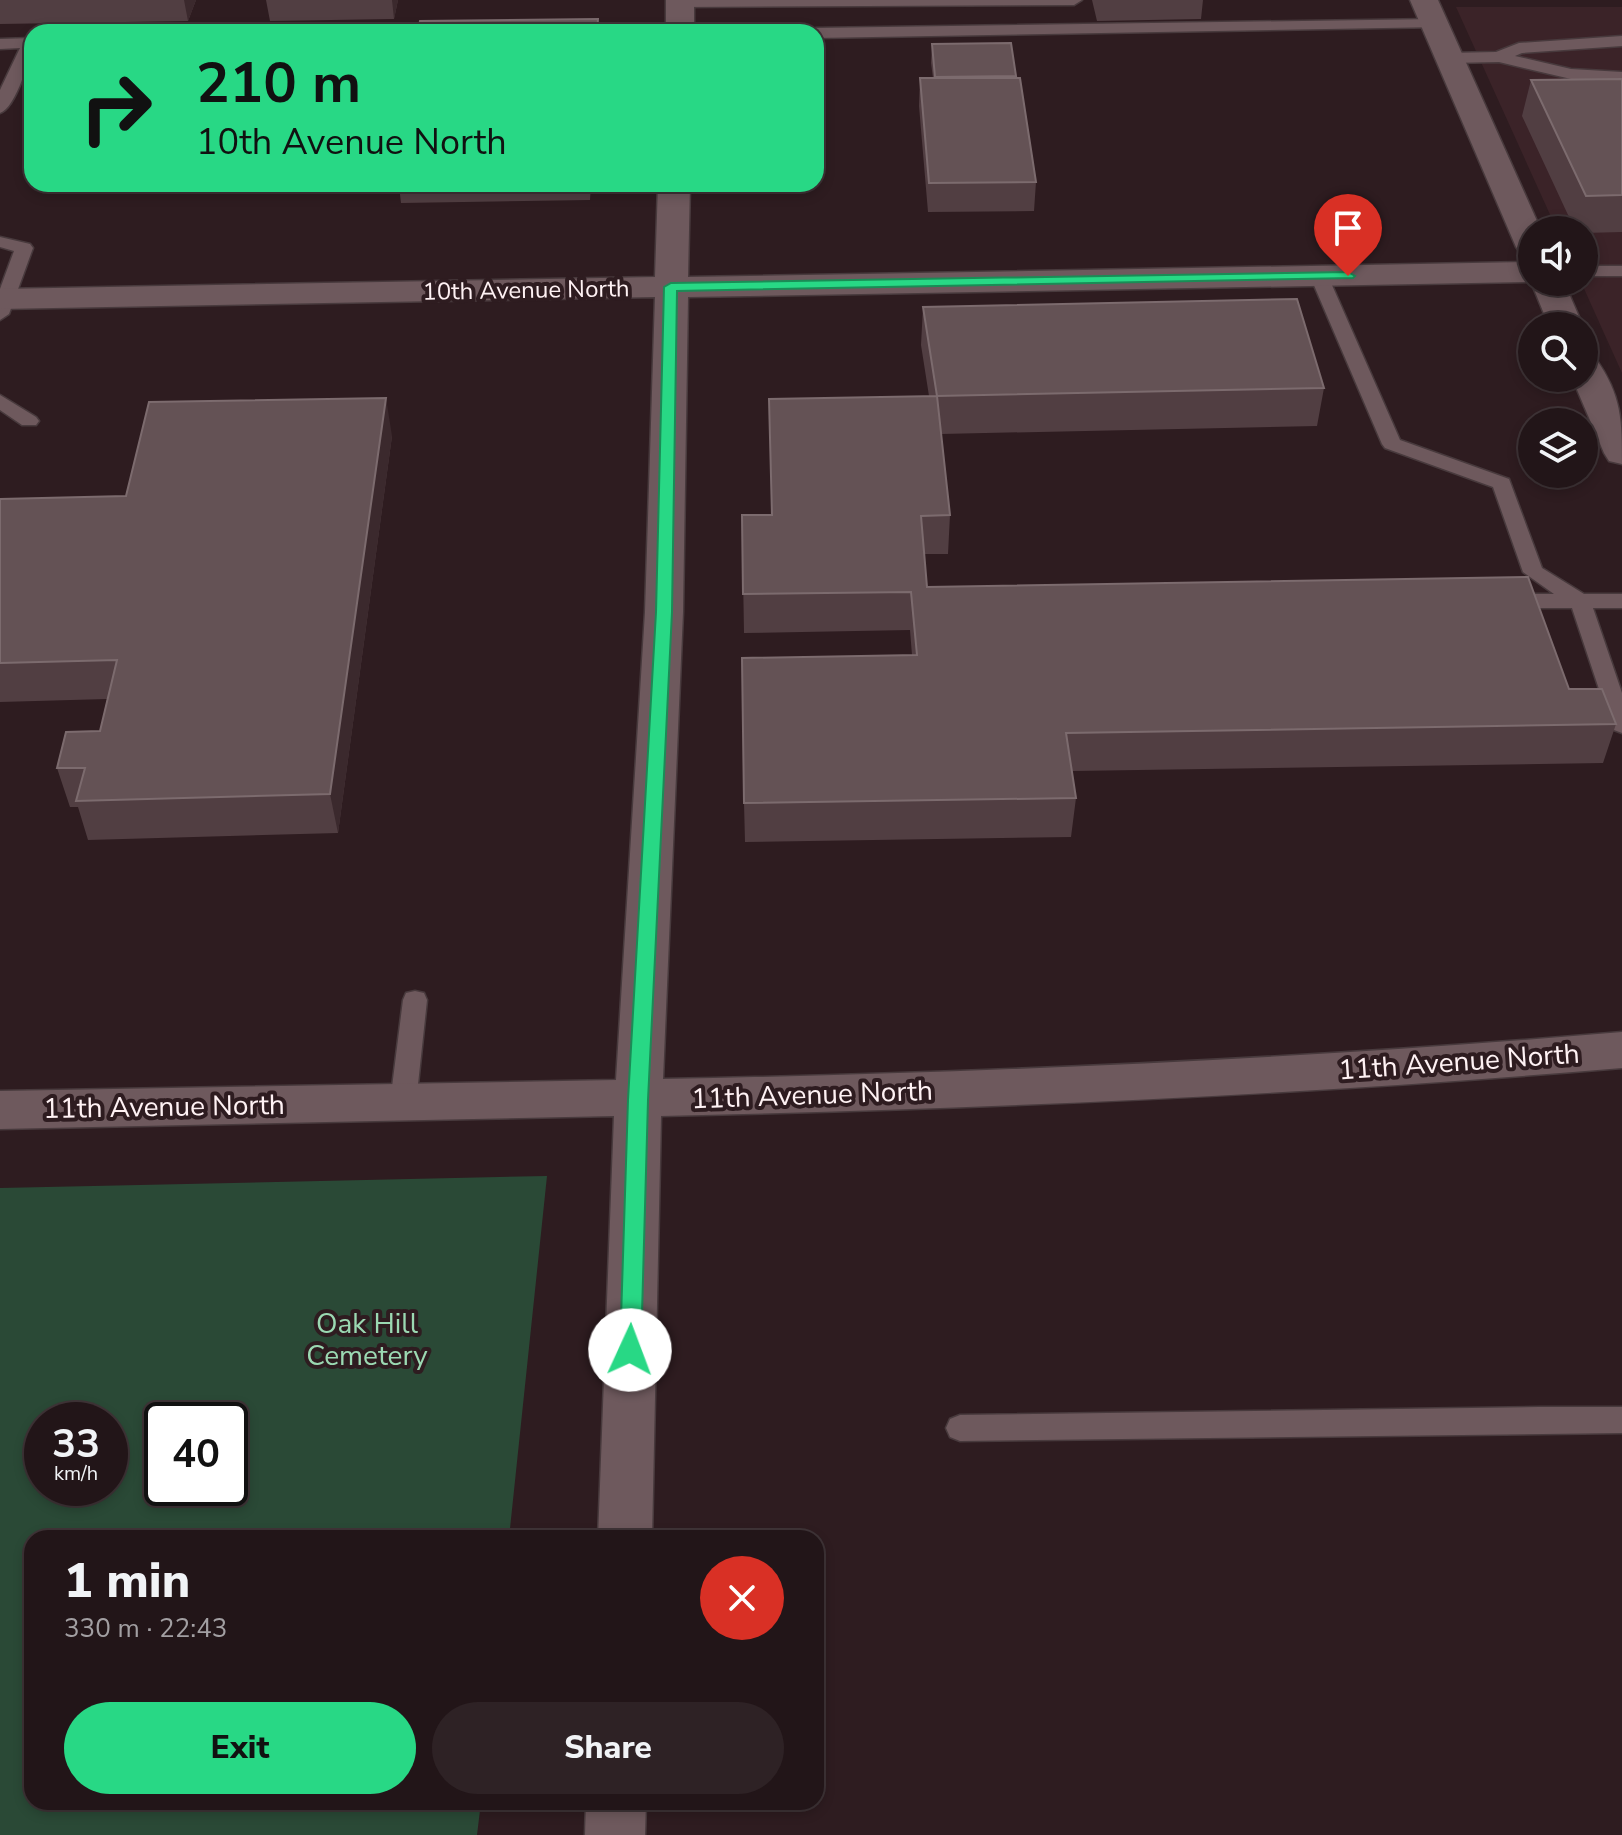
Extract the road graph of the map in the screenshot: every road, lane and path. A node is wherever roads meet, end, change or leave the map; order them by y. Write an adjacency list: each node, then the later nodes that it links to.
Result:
1 (1074, 0): 2 (lane)
2 (680, 1): 4 (street)
3 (1430, 12): 5 (lane); 11 (street)
4 (680, 24)
5 (824, 33)
6 (1622, 41): 9 (lane)
7 (24, 43): 8 (lane)
8 (0, 44)
9 (1499, 57): 11 (lane); 12 (lane)
10 (24, 58): 13 (lane)
11 (1449, 58): 15 (street)
12 (1622, 77)
13 (0, 108)
14 (674, 192): 21 (street)
15 (1518, 216)
16 (0, 242): 22 (lane)
17 (1598, 271): 18 (lane)
18 (1622, 271)
19 (1518, 272): 20 (street, 10th Avenue North)
20 (1319, 276): 21 (street, 10th Avenue North); 28 (lane)
21 (671, 287): 22 (street, 10th Avenue North); 33 (street)
22 (1, 304)
23 (1595, 392): 26 (street)
24 (0, 401): 25 (lane)
25 (29, 421)
26 (1622, 453)
27 (1484, 601): 28 (lane)
28 (1580, 601): 29 (lane); 30 (lane)
29 (1622, 601)
30 (1622, 725)
31 (415, 1000): 34 (lane)
32 (1622, 1050): 33 (street, 11th Avenue North)
33 (638, 1100): 34 (street, 11th Avenue North); 38 (street)
34 (403, 1103): 35 (street, 11th Avenue North)
35 (0, 1110)
36 (1622, 1420): 37 (lane)
37 (960, 1428)
38 (625, 1530)
39 (616, 1810): 40 (street)
40 (615, 1835)

